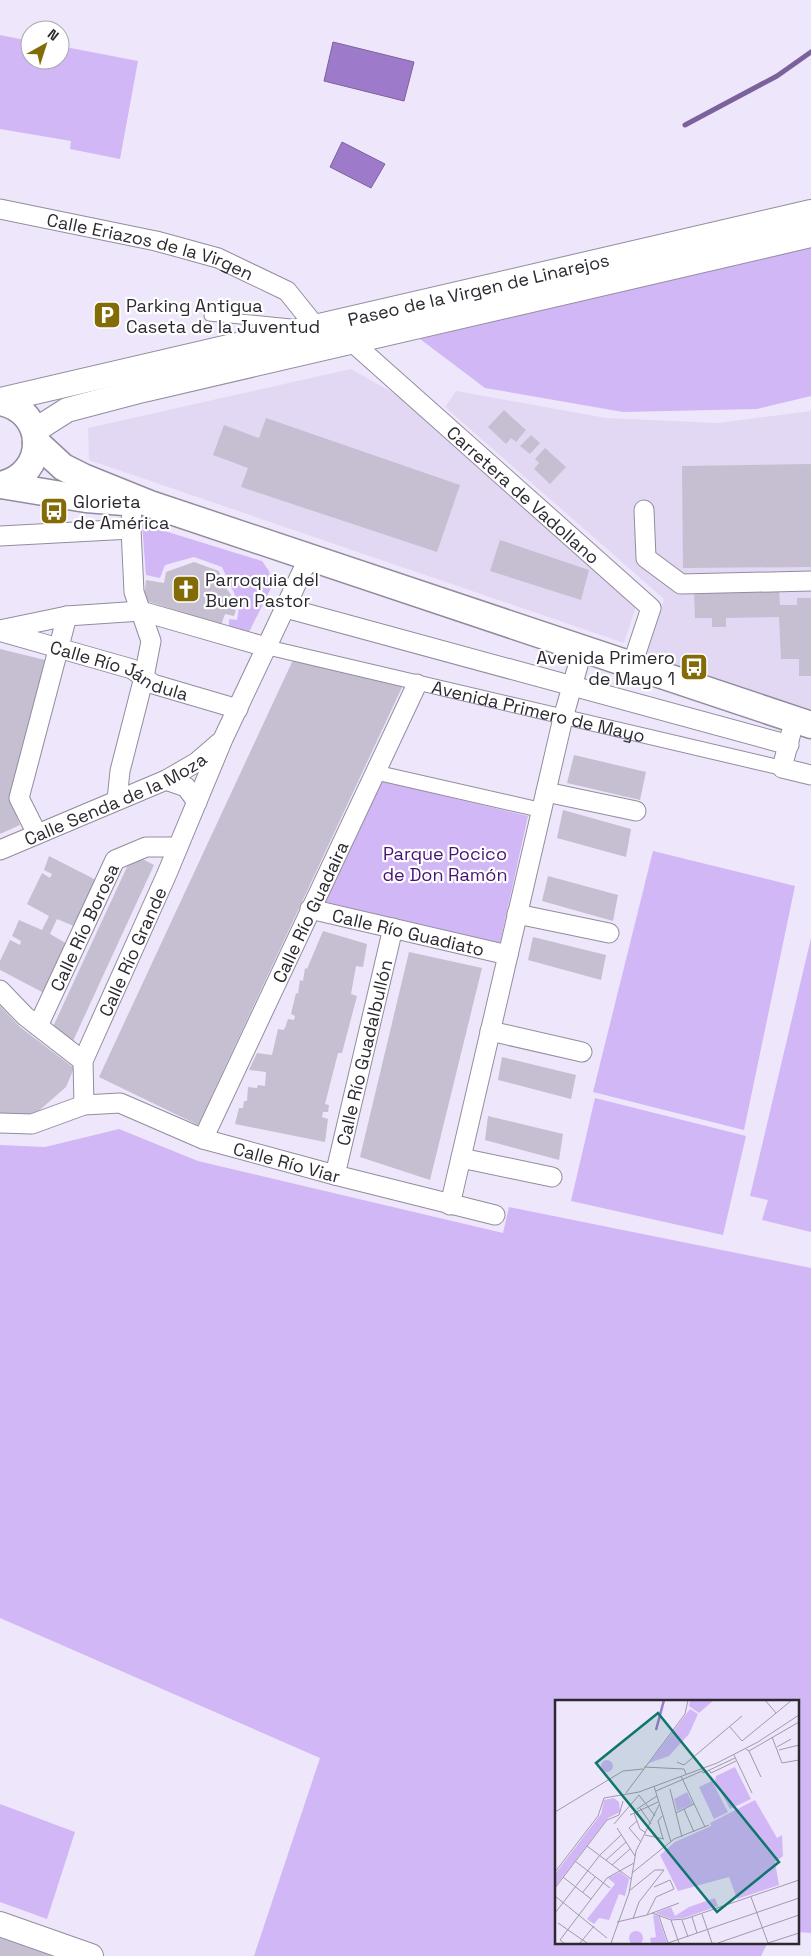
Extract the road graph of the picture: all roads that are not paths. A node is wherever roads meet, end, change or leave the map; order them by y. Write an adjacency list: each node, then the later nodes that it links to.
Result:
1 (0, 209): 5 (street, Calle Eriazos de la Virgen)
2 (811, 212): 5 (street, Paseo de la Virgen de Linarejos)
3 (811, 235): 6 (street, Paseo de la Virgen de Linarejos)
4 (209, 316): 5 (lane)
5 (316, 327): 6 (street, Calle Eriazos de la Virgen); 7 (street, Paseo de la Virgen de Linarejos)
6 (341, 344): 8 (street, Paseo de la Virgen de Linarejos); 23 (street, Carretera de Vadollano)
7 (0, 401): 8 (main road)
8 (35, 437): 9 (main road); 10 (main road)
9 (1, 485): 10 (main road)
10 (141, 503): 12 (street); 14 (main road)
11 (644, 510): 15 (street)
12 (131, 529): 13 (street); 17 (street)
13 (0, 536)
14 (309, 557): 16 (street, Calle Río Grande); 22 (main road)
15 (811, 581)
16 (286, 608): 20 (street, Calle Río Grande); 26 (street, Avenida Primero de Mayo)
17 (141, 611): 18 (street); 20 (street); 24 (street)
18 (67, 616): 19 (street); 21 (street)
19 (0, 631): 21 (street, Calle Río Jándula)
20 (266, 647): 25 (street, Avenida Primero de Mayo); 27 (street, Calle Río Grande)
21 (59, 648): 24 (street, Calle Río Jándula); 40 (street)
22 (582, 648): 23 (main road); 26 (street)
23 (632, 665): 29 (main road)
24 (144, 677): 27 (street, Calle Río Jándula); 36 (street)
25 (417, 684): 28 (street, Avenida Primero de Mayo); 33 (street, Calle Río Guadaira)
26 (572, 684): 28 (street); 31 (street, Avenida Primero de Mayo)
27 (238, 709): 30 (street, Calle Río Grande)
28 (563, 718): 32 (street, Avenida Primero de Mayo); 37 (street)
29 (803, 723): 31 (street)
30 (223, 739): 35 (street, Calle Senda de la Moza); 38 (street, Calle Río Grande)
31 (789, 745): 32 (street)
32 (782, 768): 34 (street, Avenida Primero de Mayo)
33 (374, 772): 37 (street); 43 (street, Calle Río Guadaira)
34 (811, 775)
35 (166, 780): 36 (street, Calle Senda de la Moza); 38 (street)
36 (117, 800): 40 (street, Calle Senda de la Moza)
37 (544, 801): 39 (street); 44 (street)
38 (197, 802): 41 (street, Calle Río Grande)
39 (636, 811)
40 (37, 834): 42 (street, Calle Senda de la Moza)
41 (178, 847): 49 (street, Calle Río Borosa); 52 (street, Calle Río Grande)
42 (0, 850)
43 (310, 909): 45 (street, Calle Río Guadiato); 55 (street, Calle Río Guadaira)
44 (518, 914): 46 (street); 47 (street)
45 (393, 928): 47 (street, Calle Río Guadiato); 57 (street, Calle Río Guadalbullón)
46 (609, 933)
47 (508, 955): 50 (street)
48 (0, 990): 49 (street)
49 (38, 1026): 52 (street)
50 (490, 1031): 51 (street); 56 (street)
51 (582, 1052)
52 (83, 1060): 53 (street, Calle Río Grande)
53 (84, 1105): 54 (street, Calle Río Viar); 55 (street, Calle Río Viar)
54 (0, 1123)
55 (203, 1138): 57 (street, Calle Río Viar)
56 (461, 1158): 58 (street); 59 (street)
57 (335, 1175): 59 (street, Calle Río Viar)
58 (552, 1177)
59 (450, 1205): 60 (street, Calle Río Viar)
60 (495, 1215)
61 (0, 1924): 62 (street)
62 (91, 1956)

